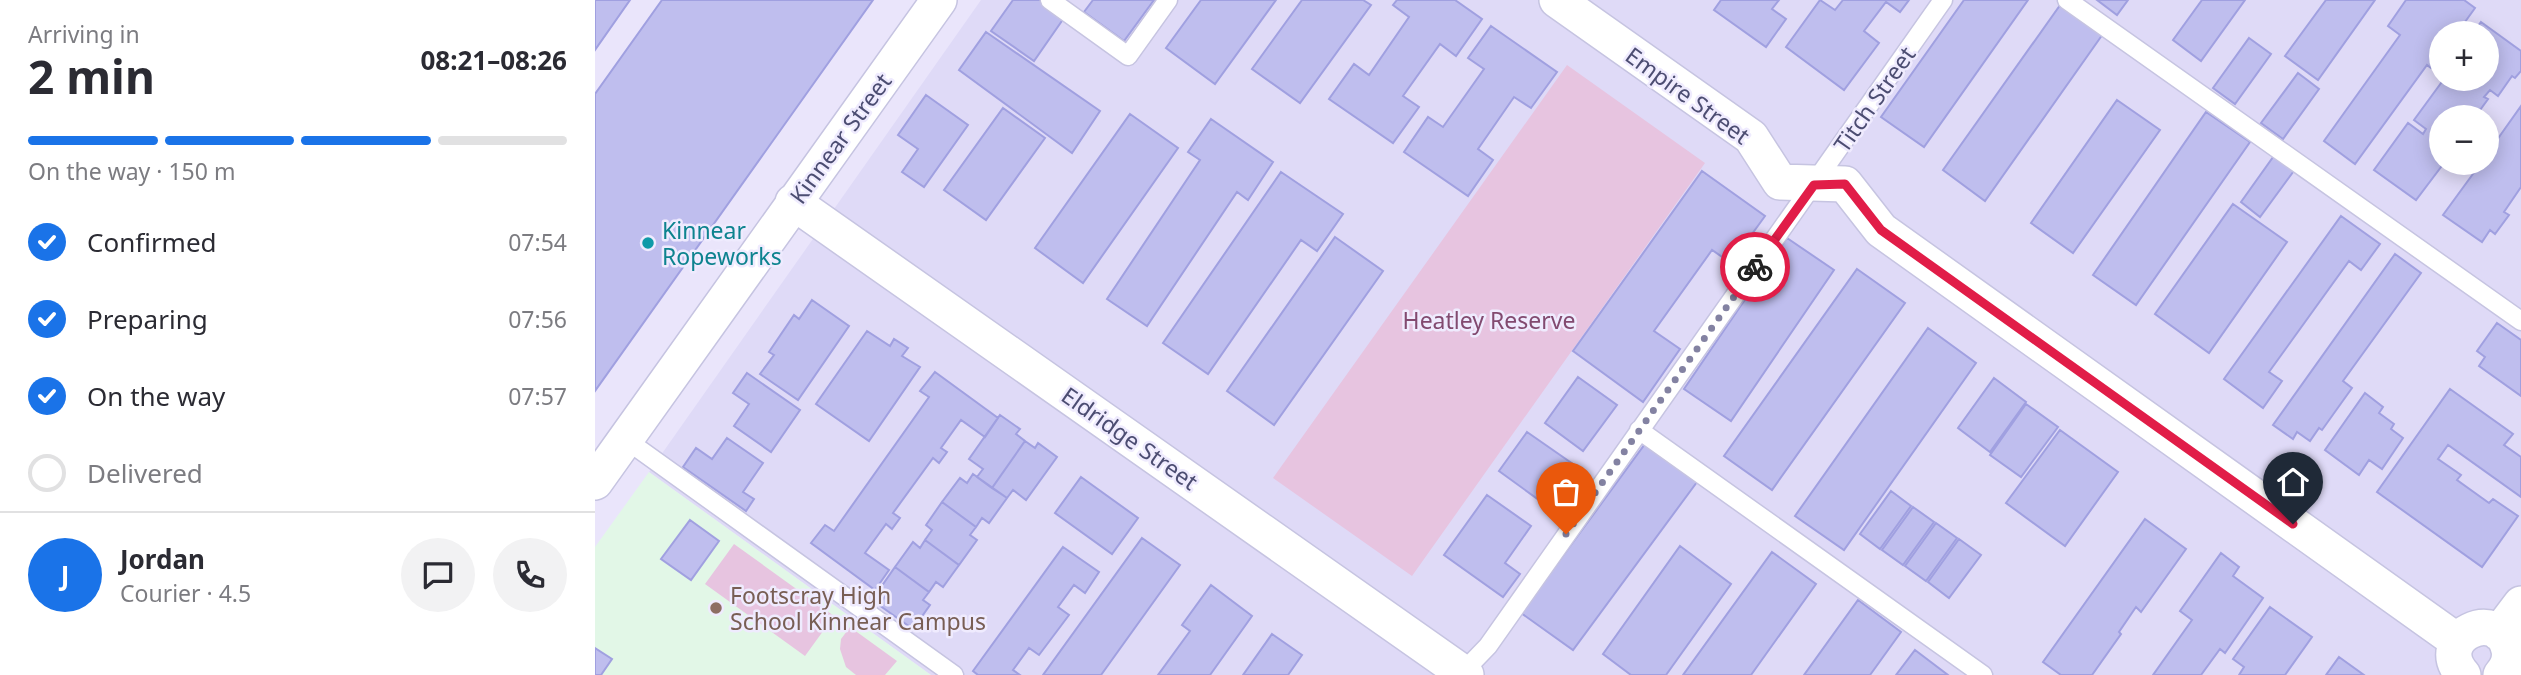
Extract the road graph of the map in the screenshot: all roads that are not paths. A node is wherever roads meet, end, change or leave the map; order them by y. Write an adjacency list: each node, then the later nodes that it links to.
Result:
1 (939, 0): 8 (street, Kinnear Street)
2 (1050, 0): 3 (lane)
3 (1168, 0)
4 (1557, 0): 7 (street, Empire Street)
5 (1943, 0): 7 (lane, Titch Street)
6 (2067, 0): 9 (lane)
7 (1814, 185): 10 (lane, Titch Street); 15 (street, Empire Street)
8 (793, 202): 11 (street, Kinnear Street); 16 (street, Eldridge Street)
9 (2521, 321)
10 (1639, 430): 16 (lane, Titch Street); 19 (lane)
11 (625, 439): 12 (street, Kinnear Street); 18 (lane)
12 (595, 482)
13 (2521, 604): 14 (street)
14 (2499, 633): 15 (street); 17 (street)
15 (2457, 641): 20 (street)
16 (1463, 674)
17 (2504, 674)
18 (954, 675)
19 (1983, 675)
20 (2463, 675)

